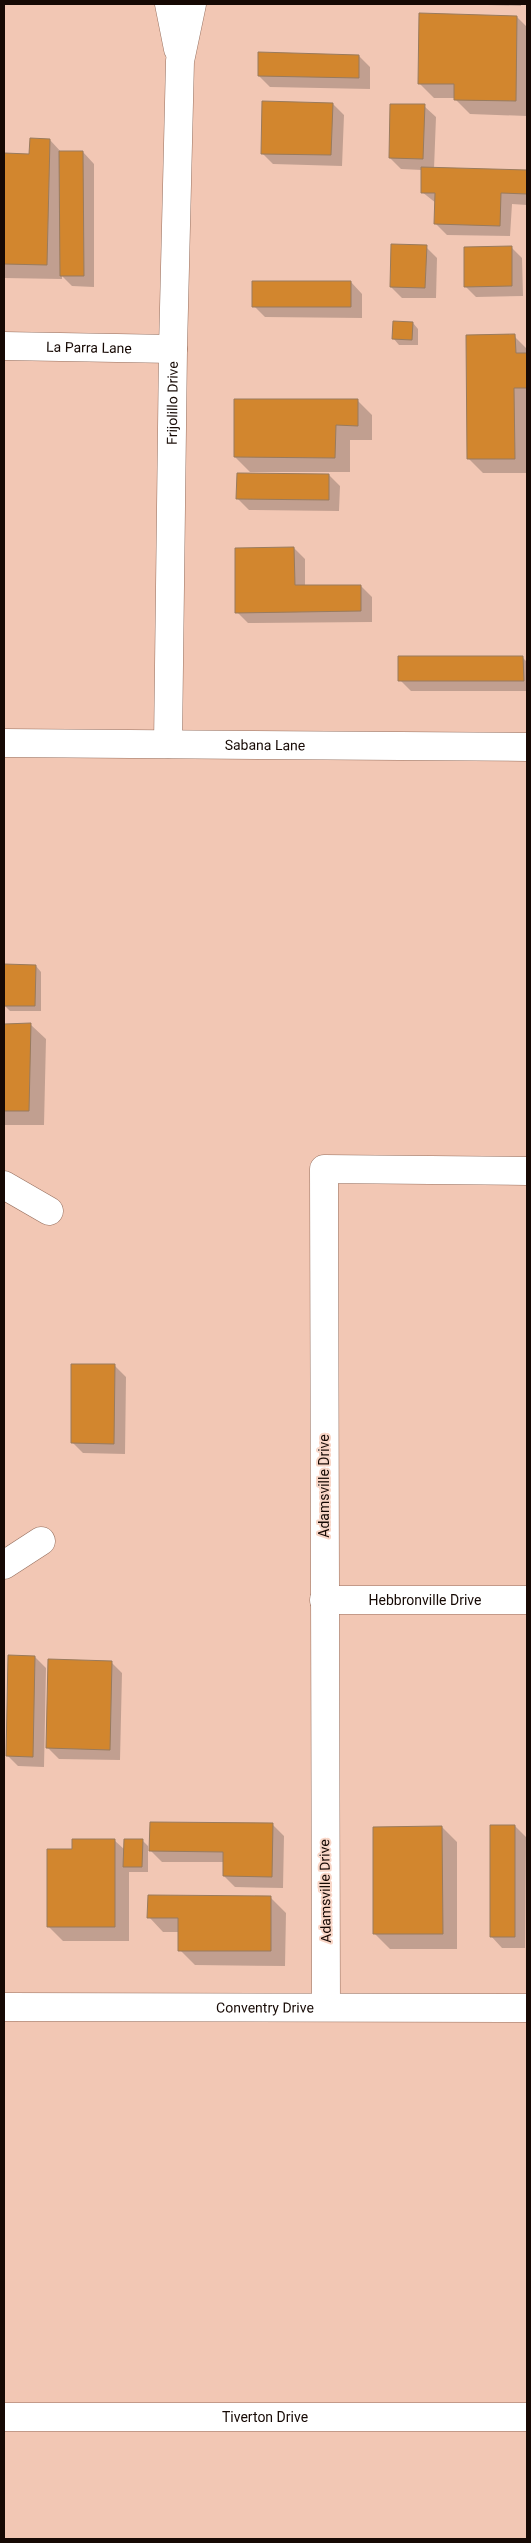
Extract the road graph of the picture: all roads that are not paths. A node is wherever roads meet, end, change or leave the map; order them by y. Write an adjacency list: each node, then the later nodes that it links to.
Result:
1 (169, 4): 3 (street, Frijolillo Drive)
2 (192, 4): 3 (street, Frijolillo Drive)
3 (180, 60): 5 (street, Frijolillo Drive)
4 (4, 346): 5 (street, La Parra Lane)
5 (173, 348): 7 (street, Frijolillo Drive)
6 (4, 743): 7 (street, Sabana Lane)
7 (168, 744): 8 (street, Sabana Lane)
8 (527, 747)
9 (527, 1171): 14 (street, Adamsville Drive)
10 (4, 1185): 11 (street)
11 (49, 1210)
12 (41, 1541): 13 (street)
13 (4, 1565)
14 (324, 1600): 15 (street, Hebbronville Drive); 17 (street, Adamsville Drive)
15 (527, 1600)
16 (4, 2007): 17 (street, Conventry Drive)
17 (326, 2007): 18 (street, Conventry Drive)
18 (527, 2008)
19 (4, 2417): 20 (street, Tiverton Drive)
20 (527, 2417)

